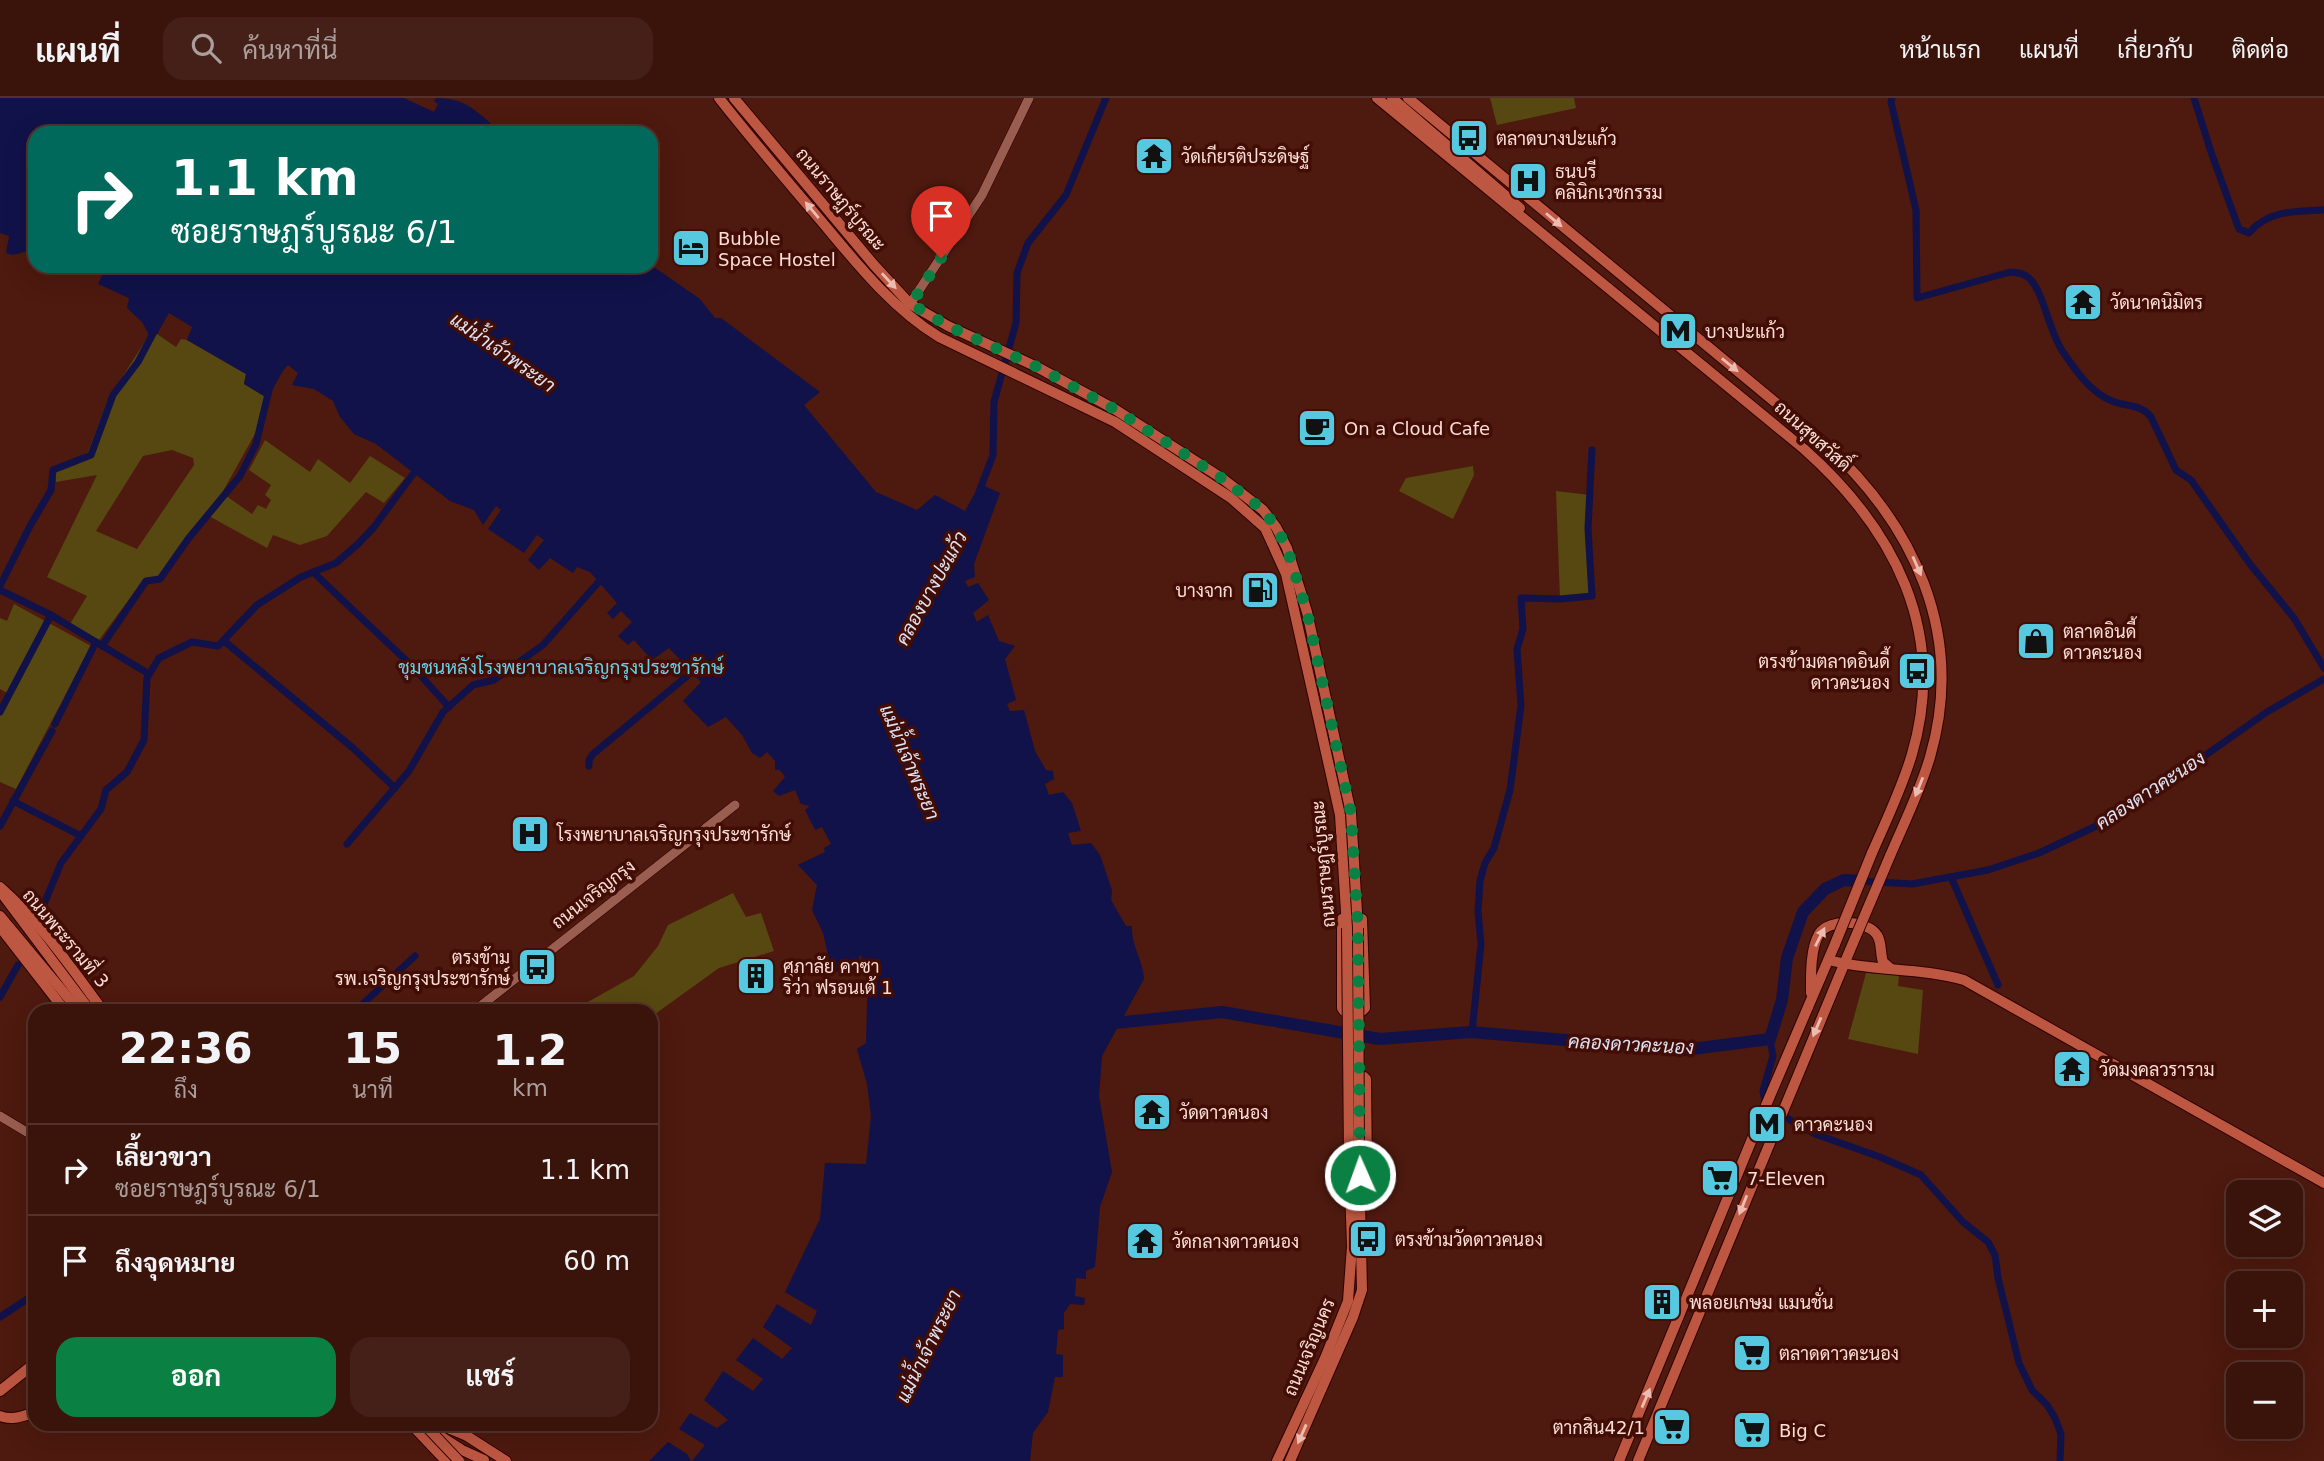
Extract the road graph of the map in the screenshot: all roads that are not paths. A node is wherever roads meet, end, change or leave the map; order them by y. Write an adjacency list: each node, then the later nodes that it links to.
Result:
1 (719, 98): 7 (main road, ถนนราษฎร์บูรณะ, one-way to 1)
2 (734, 98): 7 (main road, ถนนราษฎร์บูรณะ)
3 (1029, 98): 8 (street)
4 (1377, 98): 6 (main road, ถนนสุขสวัสดิ์)
5 (1408, 98): 11 (main road, ถนนสุขสวัสดิ์, one-way to 11)
6 (1390, 102): 9 (main road, ถนนสุขสวัสดิ์); 9 (main road)
7 (861, 258): 8 (main road, ถนนราษฎร์บูรณะ)
8 (906, 308): 10 (main road, ถนนราษฎร์บูรณะ); 10 (main road, ถนนราษฎร์บูรณะ)
9 (1724, 382): 12 (main road, ถนนสุขสวัสดิ์)
10 (1182, 459): 13 (main road, ถนนราษฎร์บูรณะ)
11 (1901, 533): 12 (main road); 22 (main road, ถนนสุขสวัสดิ์, one-way to 22, bridge)
12 (1885, 542): 21 (main road, ถนนสุขสวัสดิ์, bridge)
13 (1334, 761): 16 (main road, ถนนราษฎร์บูรณะ); 17 (main road, ถนนราษฎร์บูรณะ)
14 (735, 804): 29 (street, ถนนเจริญกรุง)
15 (0, 888): 27 (main road, ถนนพระรามที่ 3); 28 (main road, ถนนพระรามที่ 3)
16 (1357, 899): 17 (main road); 20 (main road, ถนนราษฎร์บูรณะ)
17 (1345, 901): 20 (main road, ถนนราษฎร์บูรณะ)
18 (0, 916): 26 (main road, ถนนพระรามที่ 3)
19 (0, 927): 25 (main road)
20 (1353, 928): 32 (main road, ถนนราษฎร์บูรณะ, bridge)
21 (1829, 960): 22 (main road); 24 (main road, ถนนสุขสวัสดิ์)
22 (1844, 964): 23 (main road); 54 (main road, ถนนสุขสวัสดิ์, one-way to 54)
23 (1890, 968): 24 (main road, one-way to 23); 33 (main road)
24 (1810, 1003): 53 (main road, ถนนสุขสวัสดิ์, one-way to 24)
25 (60, 1004)
26 (73, 1004)
27 (86, 1004)
28 (98, 1004)
29 (483, 1004)
30 (0, 1116): 31 (street)
31 (28, 1133)
32 (1354, 1157): 34 (main road, ถนนเจริญนคร); 35 (main road, ถนนเจริญนคร)
33 (2324, 1183)
34 (1350, 1188): 35 (main road); 51 (main road, ถนนเจริญนคร)
35 (1361, 1193): 52 (main road, ถนนเจริญนคร, one-way to 52)
36 (28, 1369): 37 (main road)
37 (0, 1391)
38 (28, 1414): 39 (main road)
39 (0, 1416)
40 (418, 1431): 46 (main road)
41 (431, 1431): 47 (main road, bridge)
42 (433, 1431): 45 (main road)
43 (451, 1431): 49 (main road)
44 (456, 1431): 50 (main road)
45 (449, 1443): 48 (main road); 49 (main road)
46 (446, 1461)
47 (459, 1461)
48 (468, 1461)
49 (485, 1461)
50 (506, 1461)
51 (1277, 1461)
52 (1290, 1461)
53 (1619, 1461)
54 (1638, 1461)

